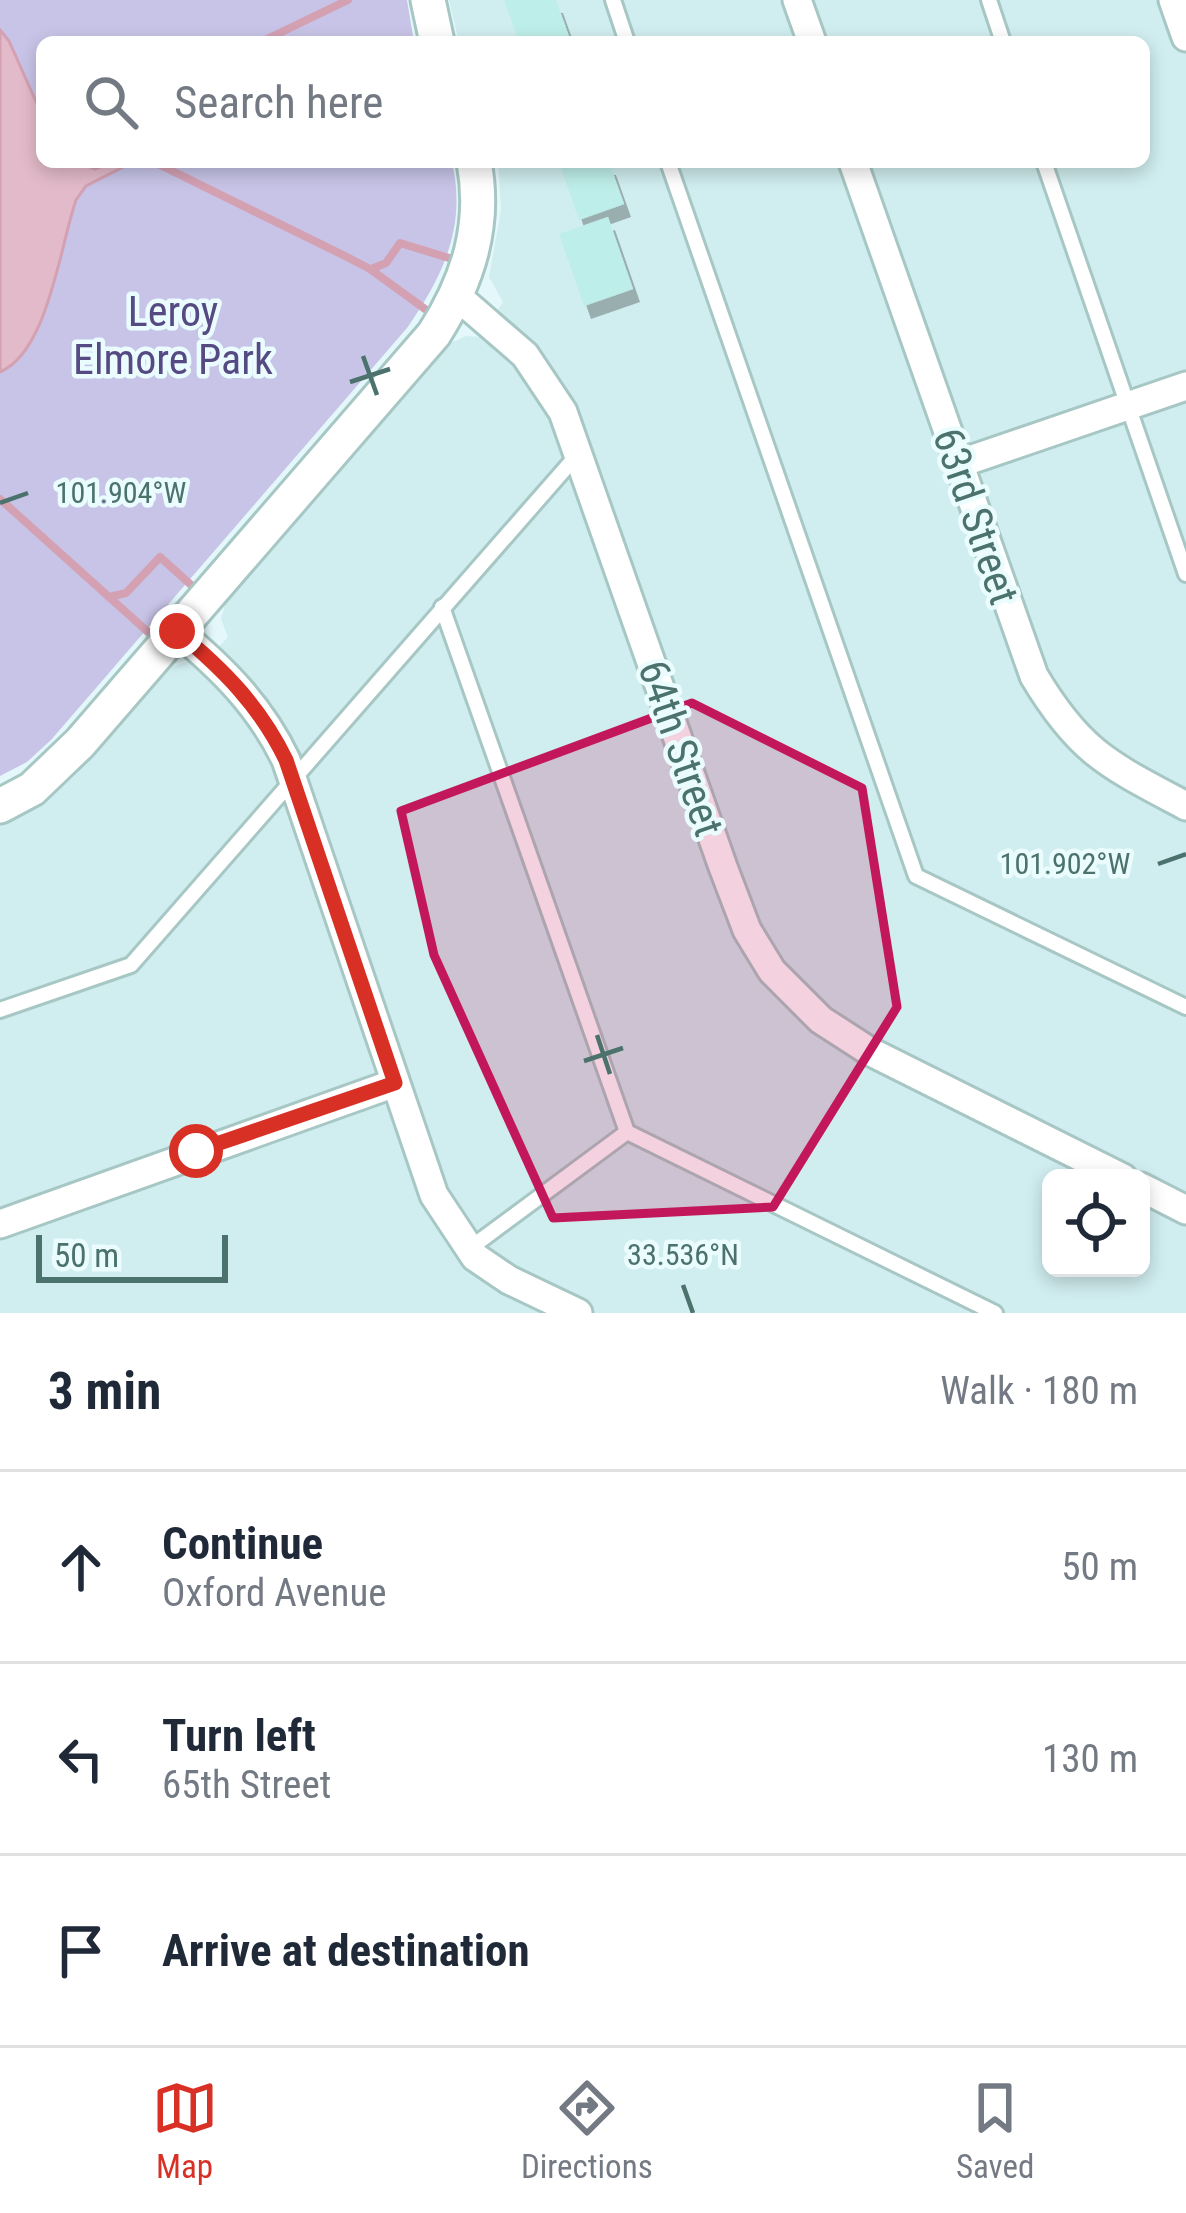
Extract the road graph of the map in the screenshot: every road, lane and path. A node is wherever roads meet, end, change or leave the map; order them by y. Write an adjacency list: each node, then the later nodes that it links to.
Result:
1 (428, 0): 6 (street)
2 (613, 0): 7 (lane)
3 (797, 0): 8 (street)
4 (989, 0): 9 (lane)
5 (1173, 0): 10 (street)
6 (436, 36)
7 (625, 36)
8 (810, 36)
9 (1001, 36)
10 (1186, 37)
11 (474, 168): 15 (street)
12 (670, 168): 26 (lane)
13 (856, 168): 19 (street, 63rd Street)
14 (1046, 168): 17 (lane)
15 (458, 297): 18 (street, 64th Street); 22 (street)
16 (1186, 386): 17 (street)
17 (1127, 406): 19 (street); 20 (lane)
18 (578, 454): 21 (lane); 30 (street, 64th Street)
19 (958, 464): 25 (street, 63rd Street)
20 (1186, 574)
21 (442, 607): 23 (lane); 29 (lane)
22 (177, 631): 23 (street); 24 (street)
23 (292, 778): 27 (lane); 28 (street)
24 (0, 806)
25 (1186, 806)
26 (1186, 1007)
27 (0, 1010)
28 (395, 1083): 33 (street); 34 (street)
29 (627, 1132): 34 (lane); 36 (lane)
30 (1105, 1169)
31 (1150, 1192): 32 (street)
32 (1186, 1210)
33 (0, 1223)
34 (469, 1250): 35 (street)
35 (578, 1313)
36 (995, 1313)

